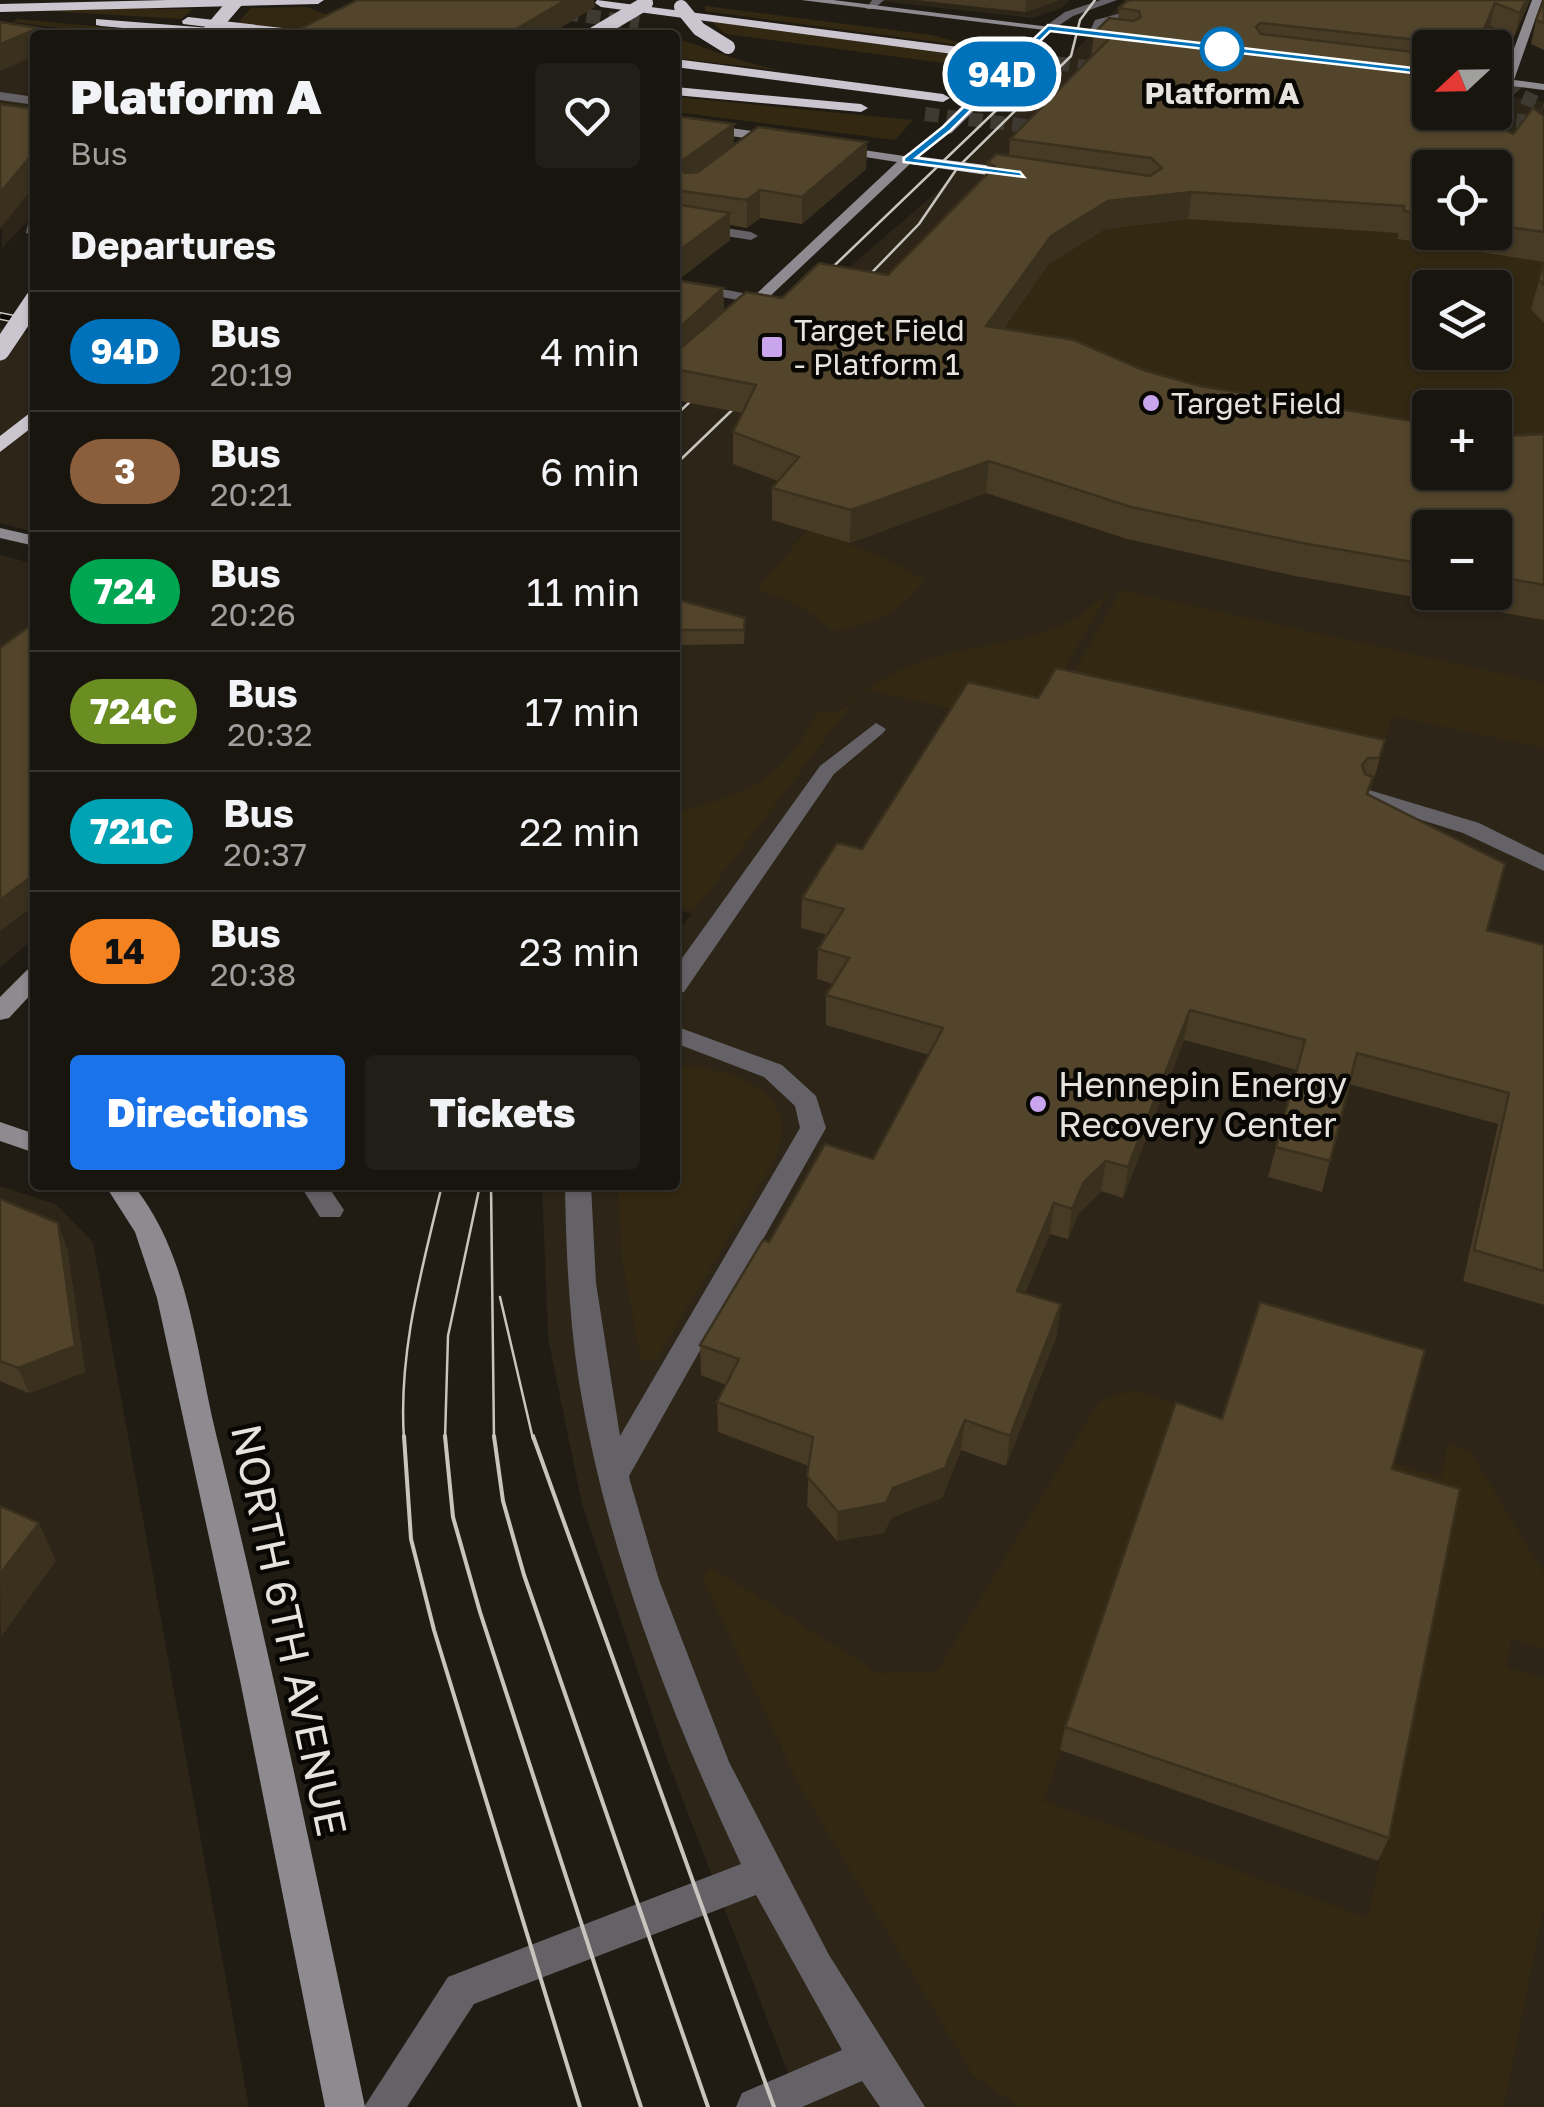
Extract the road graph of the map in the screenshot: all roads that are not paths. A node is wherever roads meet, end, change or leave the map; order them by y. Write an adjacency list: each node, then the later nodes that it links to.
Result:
1 (237, 0): 18 (highway, bridge)
2 (318, 0): 10 (highway)
3 (806, 0): 9 (street)
4 (1537, 0): 30 (street)
5 (648, 1): 20 (highway, bridge)
6 (1110, 1): 11 (street); 16 (street)
7 (601, 3): 29 (highway)
8 (680, 3): 28 (highway, bridge)
9 (874, 4): 16 (street)
10 (0, 8)
11 (1122, 16): 14 (street); 23 (street)
12 (0, 17): 13 (highway)
13 (63, 18): 17 (highway); 19 (highway)
14 (1137, 18)
15 (639, 23): 21 (highway, bridge)
16 (1048, 28): 23 (street); 46 (street, bridge)
17 (181, 30)
18 (210, 30)
19 (265, 30)
20 (600, 30)
21 (672, 30)
22 (680, 32): 25 (highway, bridge)
23 (1094, 34): 24 (street)
24 (1131, 38)
25 (717, 40)
26 (717, 40): 27 (highway, bridge)
27 (717, 40)
28 (717, 40)
29 (990, 55)
30 (1512, 56)
31 (772, 59): 35 (highway)
32 (680, 65): 33 (highway)
33 (680, 77)
34 (1512, 83): 36 (street)
35 (958, 84)
36 (1544, 87)
37 (680, 91): 40 (highway)
38 (0, 96): 39 (street)
39 (30, 100)
40 (873, 109)
41 (680, 125): 42 (street)
42 (766, 136): 43 (street); 45 (street)
43 (786, 140)
44 (825, 146): 46 (street)
45 (751, 148)
46 (908, 160): 47 (highway); 51 (street)
47 (1038, 178)
48 (680, 225): 49 (street)
49 (752, 236)
50 (680, 285): 51 (street)
51 (758, 300): 53 (street)
52 (30, 307): 54 (highway, bridge)
53 (734, 322)
54 (0, 352)
55 (30, 419): 57 (highway)
56 (30, 438): 58 (highway)
57 (0, 446)
58 (0, 462)
59 (0, 533): 60 (street)
60 (30, 541)
61 (876, 730): 64 (street)
62 (1369, 796): 63 (street)
63 (1544, 864)
64 (680, 979)
65 (30, 981): 66 (street)
66 (0, 1012)
67 (680, 1036): 74 (street)
68 (0, 1131): 69 (street)
69 (30, 1142)
70 (123, 1190): 77 (street, NORTH 6TH AVENUE)
71 (316, 1190): 73 (street)
72 (578, 1190): 74 (street)
73 (330, 1210)
74 (615, 1473): 75 (street)
75 (762, 1874): 76 (street); 78 (street)
76 (867, 2059): 79 (street); 80 (street)
77 (345, 2107)
78 (384, 2107)
79 (756, 2107)
80 (905, 2107)

